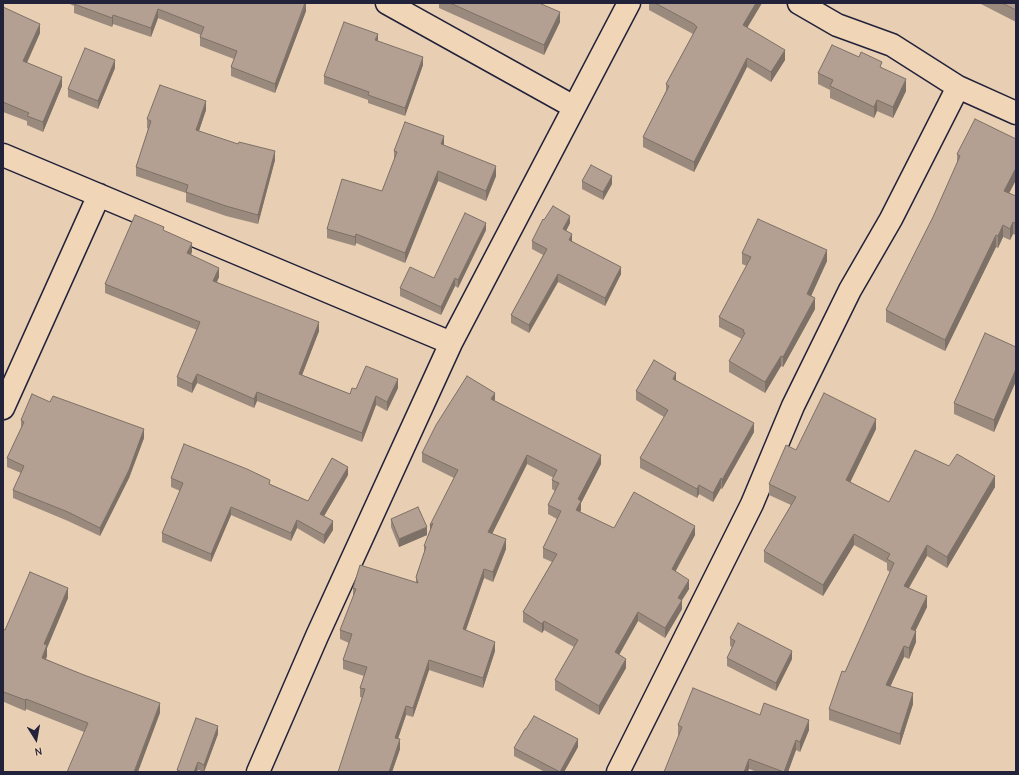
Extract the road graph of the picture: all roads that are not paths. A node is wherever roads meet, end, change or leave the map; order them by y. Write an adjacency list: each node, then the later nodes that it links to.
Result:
1 (387, 3): 5 (street)
2 (629, 3): 5 (street)
3 (799, 3): 4 (street)
4 (958, 87): 6 (street); 12 (street)
5 (574, 107): 9 (street)
6 (1016, 113)
7 (3, 155): 8 (street)
8 (99, 195): 9 (street); 10 (street)
9 (451, 343): 11 (street)
10 (3, 408)
11 (258, 772)
12 (618, 772)

